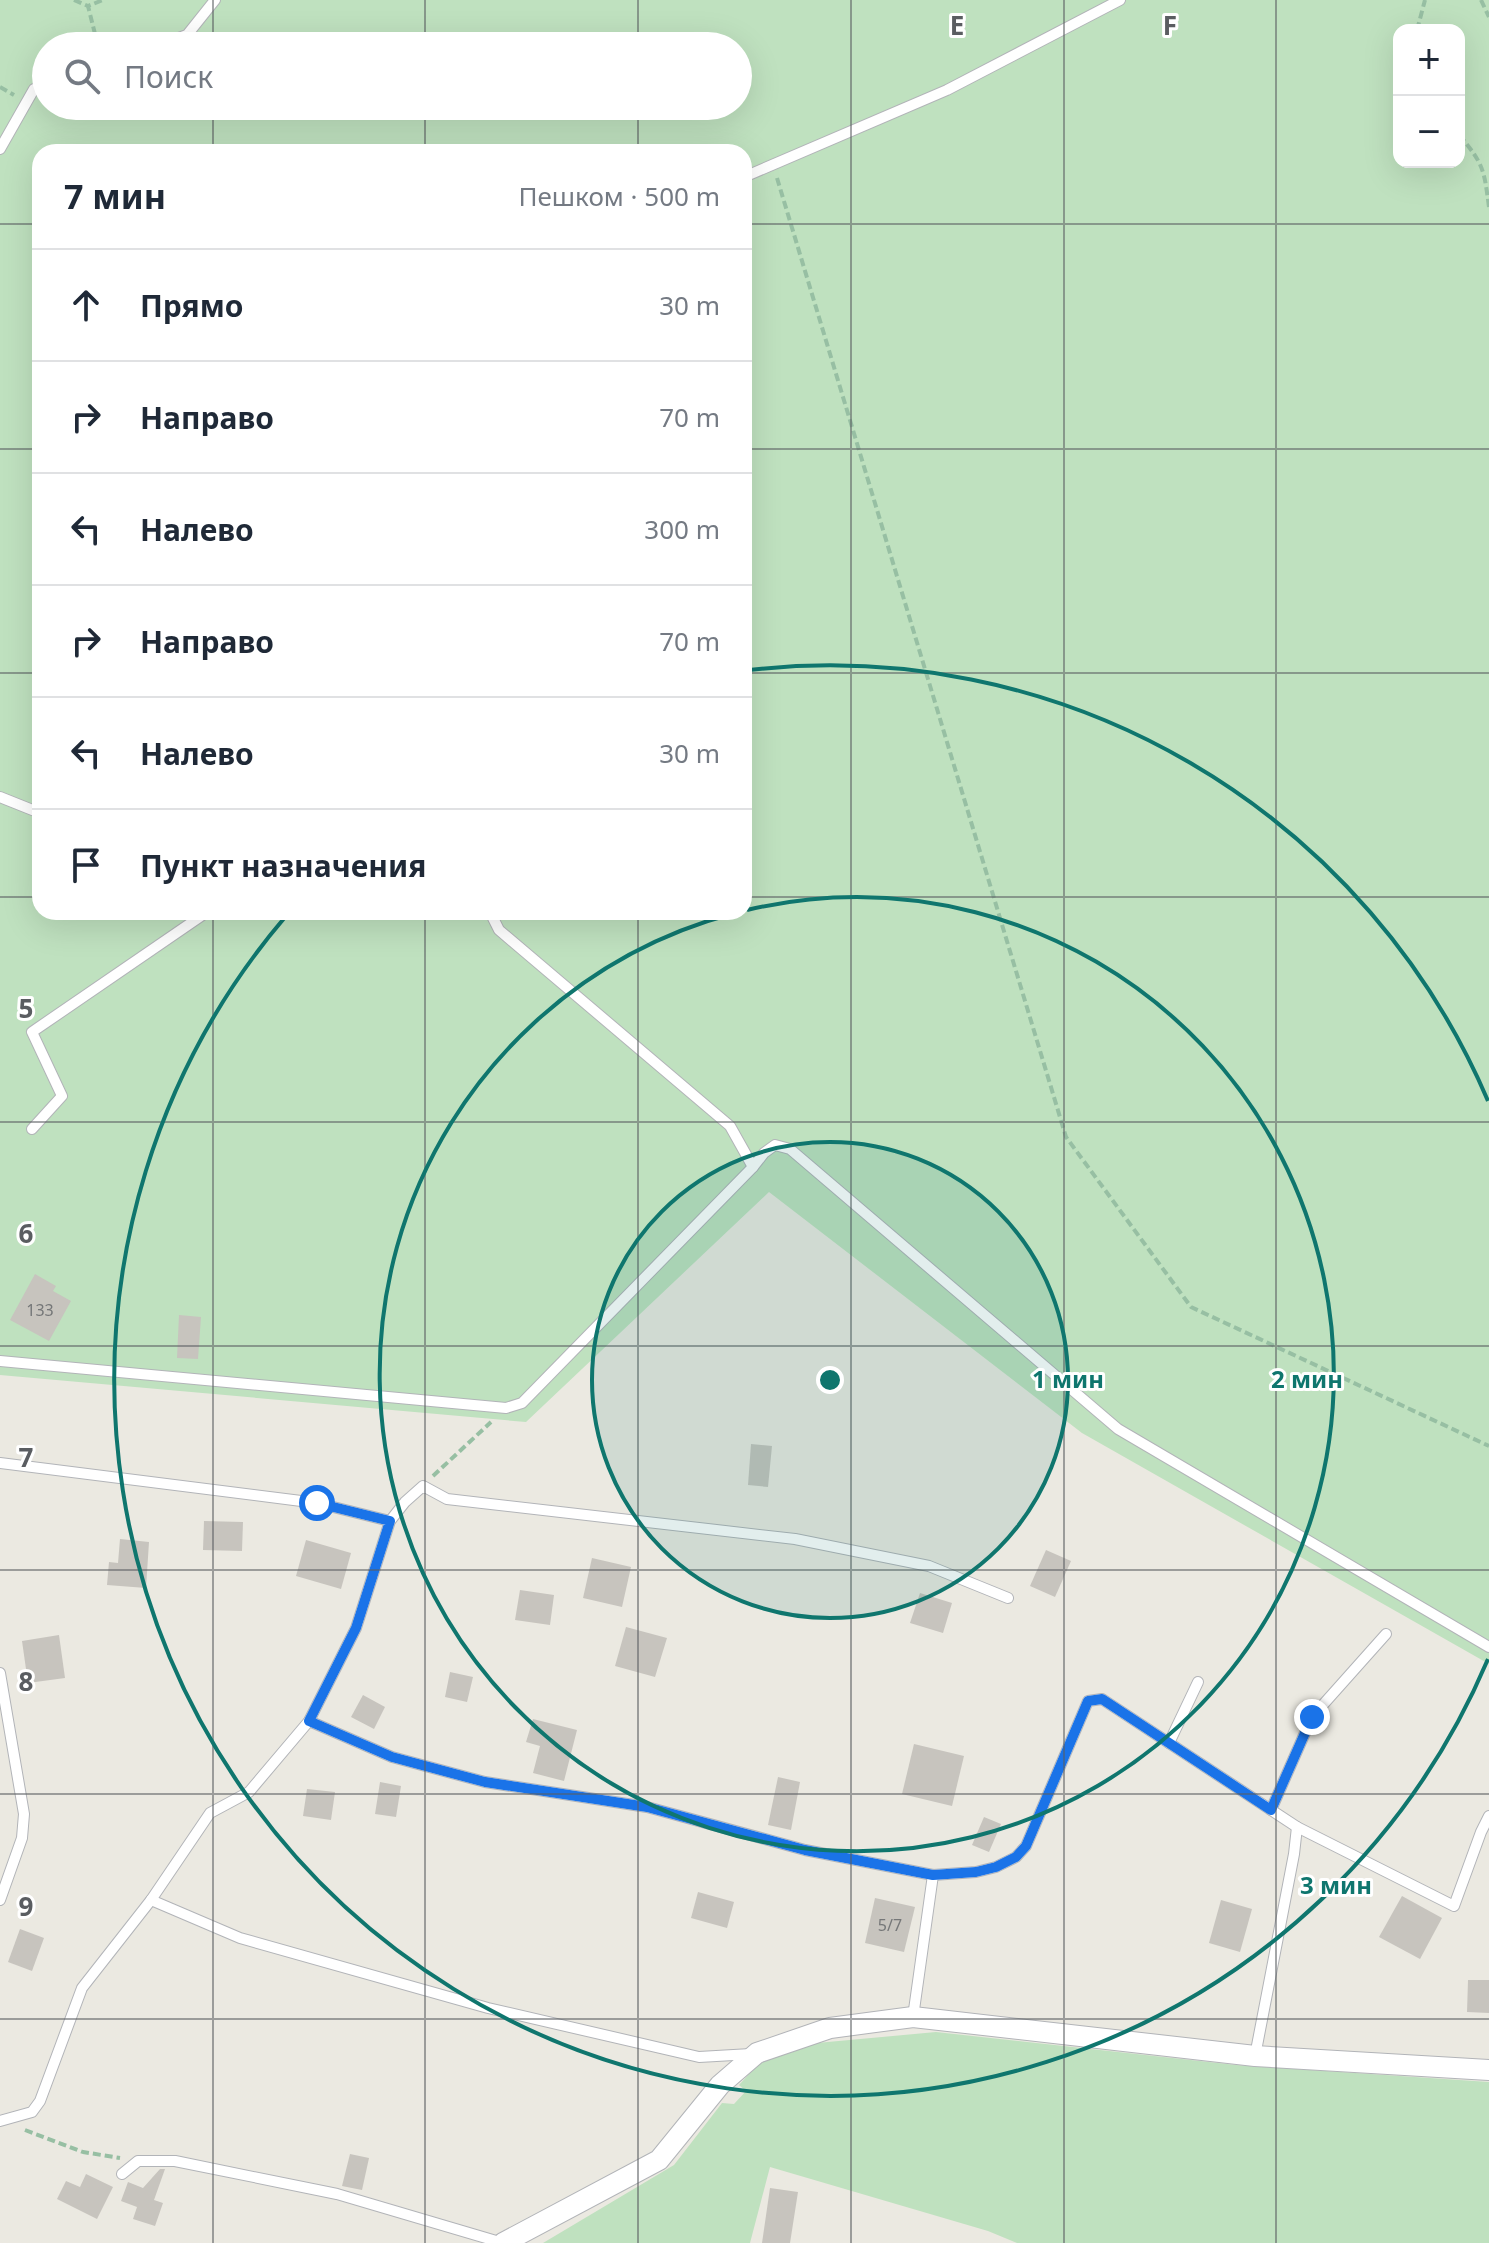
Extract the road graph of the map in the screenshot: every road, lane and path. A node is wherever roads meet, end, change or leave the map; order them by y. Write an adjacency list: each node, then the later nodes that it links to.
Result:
1 (74, 0): 7 (path)
2 (103, 0): 7 (path)
3 (215, 0): 11 (lane)
4 (1120, 0): 15 (lane)
5 (1425, 0): 9 (path)
6 (1481, 0): 8 (path)
7 (88, 6): 10 (path)
8 (1489, 17)
9 (1419, 24)
10 (94, 32)
11 (189, 32)
12 (32, 93): 14 (lane)
13 (1465, 142): 17 (path)
14 (0, 149)
15 (773, 164): 16 (lane); 26 (path)
16 (752, 173)
17 (1489, 207)
18 (0, 797): 19 (lane)
19 (32, 810)
20 (195, 920): 22 (lane)
21 (494, 920): 23 (lane)
22 (32, 1129)
23 (753, 1167): 25 (lane); 32 (lane)
24 (0, 1361): 25 (lane)
25 (506, 1408): 28 (path)
26 (1489, 1446)
27 (0, 1463): 29 (lane)
28 (423, 1486): 29 (lane); 30 (lane)
29 (390, 1521): 35 (lane)
30 (1008, 1598)
31 (1386, 1634): 37 (lane)
32 (1489, 1647)
33 (0, 1673): 41 (lane)
34 (1198, 1682): 36 (lane)
35 (309, 1721): 40 (lane); 42 (lane)
36 (1169, 1743): 37 (lane); 40 (lane)
37 (1271, 1810): 39 (lane)
38 (1489, 1816): 39 (lane)
39 (1297, 1827): 45 (lane)
40 (933, 1875): 43 (lane)
41 (0, 1900)
42 (151, 1900): 44 (lane); 47 (lane)
43 (913, 2017): 44 (street); 45 (street)
44 (757, 2053): 51 (street)
45 (1255, 2056): 46 (street)
46 (1489, 2070)
47 (0, 2121)
48 (14, 2126): 49 (path)
49 (138, 2161): 50 (lane); 51 (lane)
50 (122, 2174)
51 (503, 2243)

